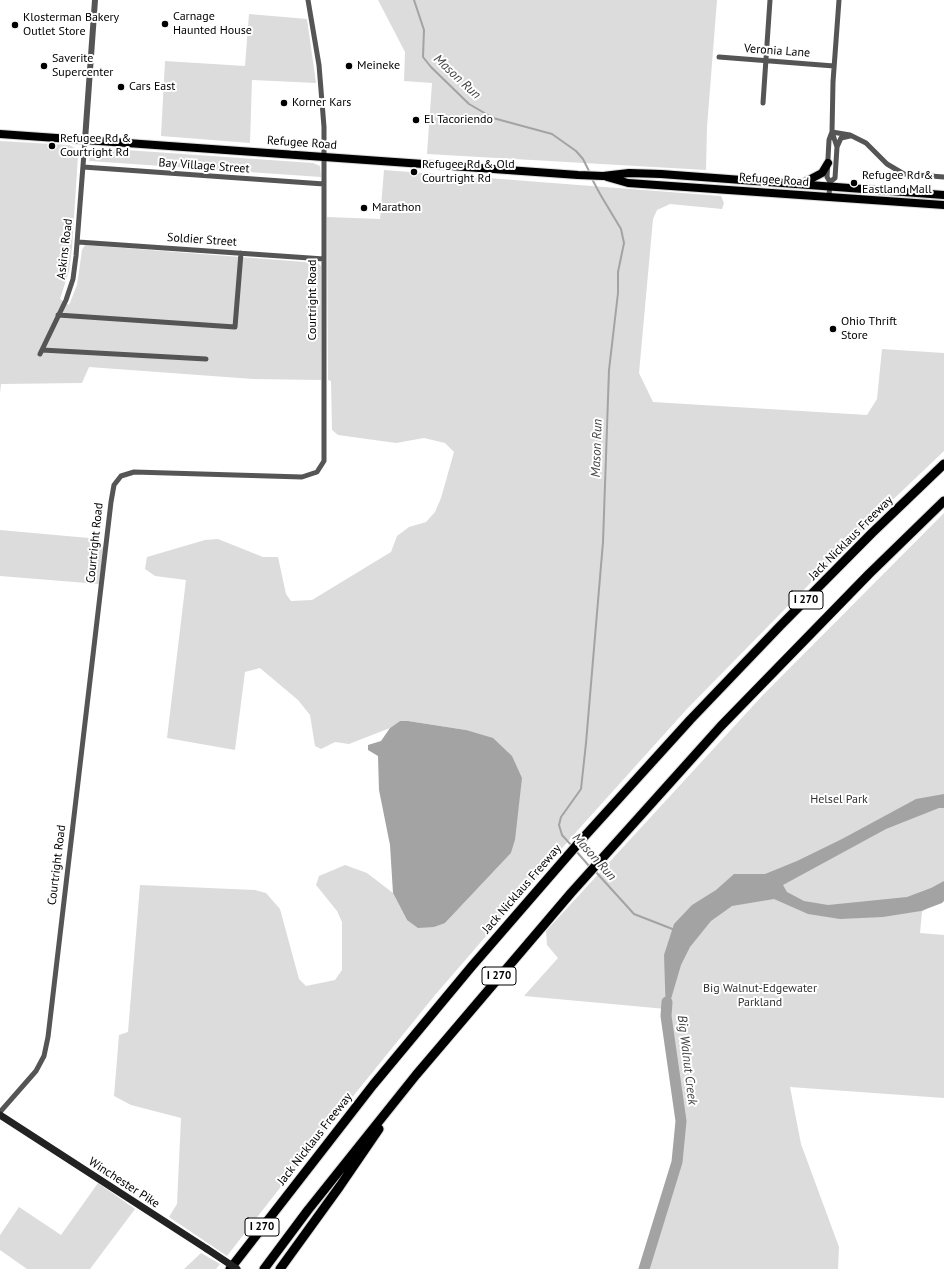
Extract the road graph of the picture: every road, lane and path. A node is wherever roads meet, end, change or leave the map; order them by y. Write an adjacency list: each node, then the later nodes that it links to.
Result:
1 (95, 0): 12 (street)
2 (308, 0): 14 (street, Courtright Road)
3 (770, 0): 6 (street)
4 (839, 0): 7 (street)
5 (719, 57): 6 (street, Veronia Lane)
6 (765, 60): 7 (street, Veronia Lane); 8 (street)
7 (834, 66): 9 (street)
8 (763, 103)
9 (832, 132): 11 (street); 13 (street); 15 (street)
10 (0, 134): 12 (main road, Refugee Road)
11 (851, 136): 13 (street); 18 (street)
12 (85, 140): 14 (main road, Refugee Road); 16 (street, Askins Road)
13 (837, 147): 21 (street)
14 (324, 157): 17 (main road, Refugee Road); 19 (street, Courtright Road)
15 (828, 163): 20 (main road); 21 (street)
16 (83, 167): 19 (street, Bay Village Street); 25 (street, Askins Road)
17 (600, 176): 20 (main road, Refugee Road); 23 (main road, Refugee Road)
18 (944, 177)
19 (324, 184): 27 (street, Courtright Road)
20 (801, 184): 21 (main road, Refugee Road)
21 (830, 184): 22 (main road, Refugee Road); 23 (street)
22 (944, 195)
23 (829, 196): 24 (main road, Refugee Road)
24 (944, 205)
25 (78, 242): 26 (street, Soldier Street); 28 (street, Askins Road)
26 (241, 253): 27 (street, Soldier Street); 28 (street)
27 (324, 259): 33 (street, Courtright Road)
28 (58, 316): 29 (street, Askins Road)
29 (206, 359)
30 (944, 464): 35 (highway, Jack Nicklaus Freeway / I 270)
31 (944, 501): 32 (highway, I 270)
32 (416, 1075): 37 (highway, I 270); 38 (highway)
33 (0, 1112)
34 (0, 1115): 36 (main road, Winchester Pike, bridge)
35 (230, 1269)
36 (237, 1269)
37 (264, 1269)
38 (280, 1269)

